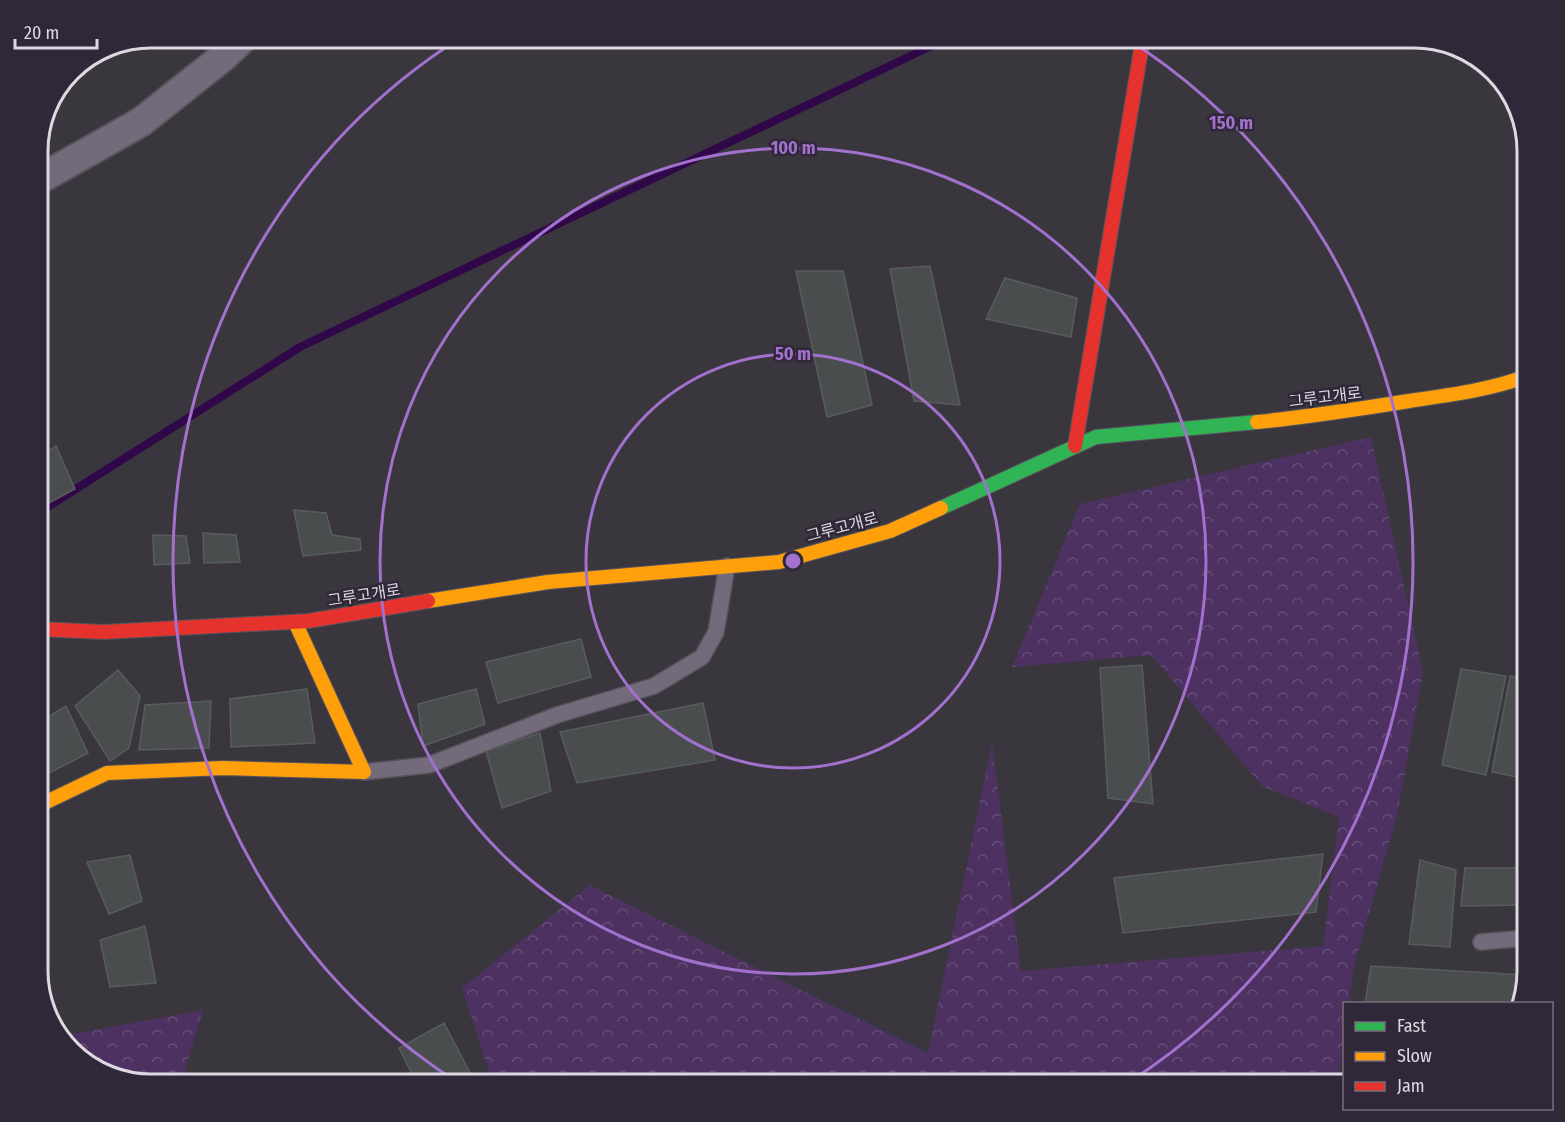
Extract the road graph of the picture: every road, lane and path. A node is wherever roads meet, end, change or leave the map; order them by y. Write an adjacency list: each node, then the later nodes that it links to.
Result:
1 (233, 48): 3 (street)
2 (1141, 48): 7 (street)
3 (48, 174)
4 (1498, 371): 6 (street)
5 (1517, 380): 6 (street, 그루고개로)
6 (1438, 397): 7 (street, 그루고개로)
7 (1075, 446): 8 (street, 그루고개로)
8 (727, 566): 9 (street, 그루고개로); 11 (lane)
9 (295, 622): 10 (street, 그루고개로); 11 (street)
10 (48, 629)
11 (364, 772): 12 (street)
12 (48, 801)
13 (1517, 939): 14 (lane)
14 (1481, 942)

